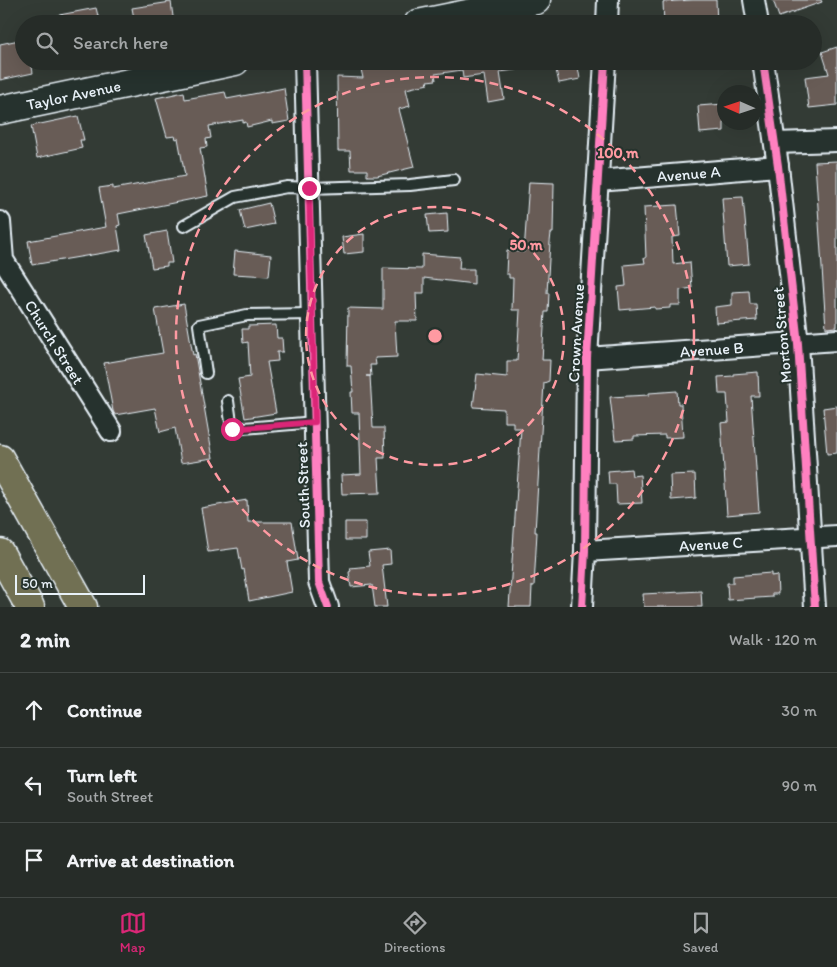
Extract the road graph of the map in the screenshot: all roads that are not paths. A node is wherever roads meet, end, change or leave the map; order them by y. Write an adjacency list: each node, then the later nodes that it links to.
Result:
1 (536, 0): 4 (street)
2 (608, 0): 5 (street)
3 (754, 0): 6 (street)
4 (462, 15)
5 (607, 15)
6 (756, 15)
7 (192, 70): 11 (street, Taylor Avenue)
8 (305, 70): 17 (street, South Street)
9 (604, 70): 16 (street, Crown Avenue)
10 (764, 70): 13 (street, Morton Street)
11 (0, 110)
12 (837, 141): 13 (street)
13 (775, 143): 14 (street, Morton Street)
14 (778, 166): 16 (street, Avenue A); 22 (street, Morton Street)
15 (454, 180): 17 (lane)
16 (598, 181): 23 (street, Crown Avenue)
17 (309, 188): 19 (lane); 20 (street, South Street)
18 (0, 222): 27 (street, Church Street)
19 (184, 226)
20 (312, 314): 24 (lane); 26 (street, South Street)
21 (837, 340): 22 (street, Avenue B)
22 (798, 344): 23 (street, Avenue B); 30 (street, Morton Street)
23 (587, 358): 32 (street, Crown Avenue)
24 (206, 373)
25 (228, 401): 26 (lane)
26 (315, 422): 37 (street, South Street)
27 (111, 430)
28 (0, 459): 31 (highway)
29 (837, 536): 30 (street, Avenue C)
30 (810, 538): 32 (street, Avenue C); 39 (street, Morton Street)
31 (47, 542): 35 (highway); 36 (highway)
32 (585, 551): 38 (street, Crown Avenue)
33 (0, 553): 34 (highway)
34 (30, 607)
35 (83, 607)
36 (88, 607)
37 (328, 607)
38 (582, 607)
39 (815, 607)

